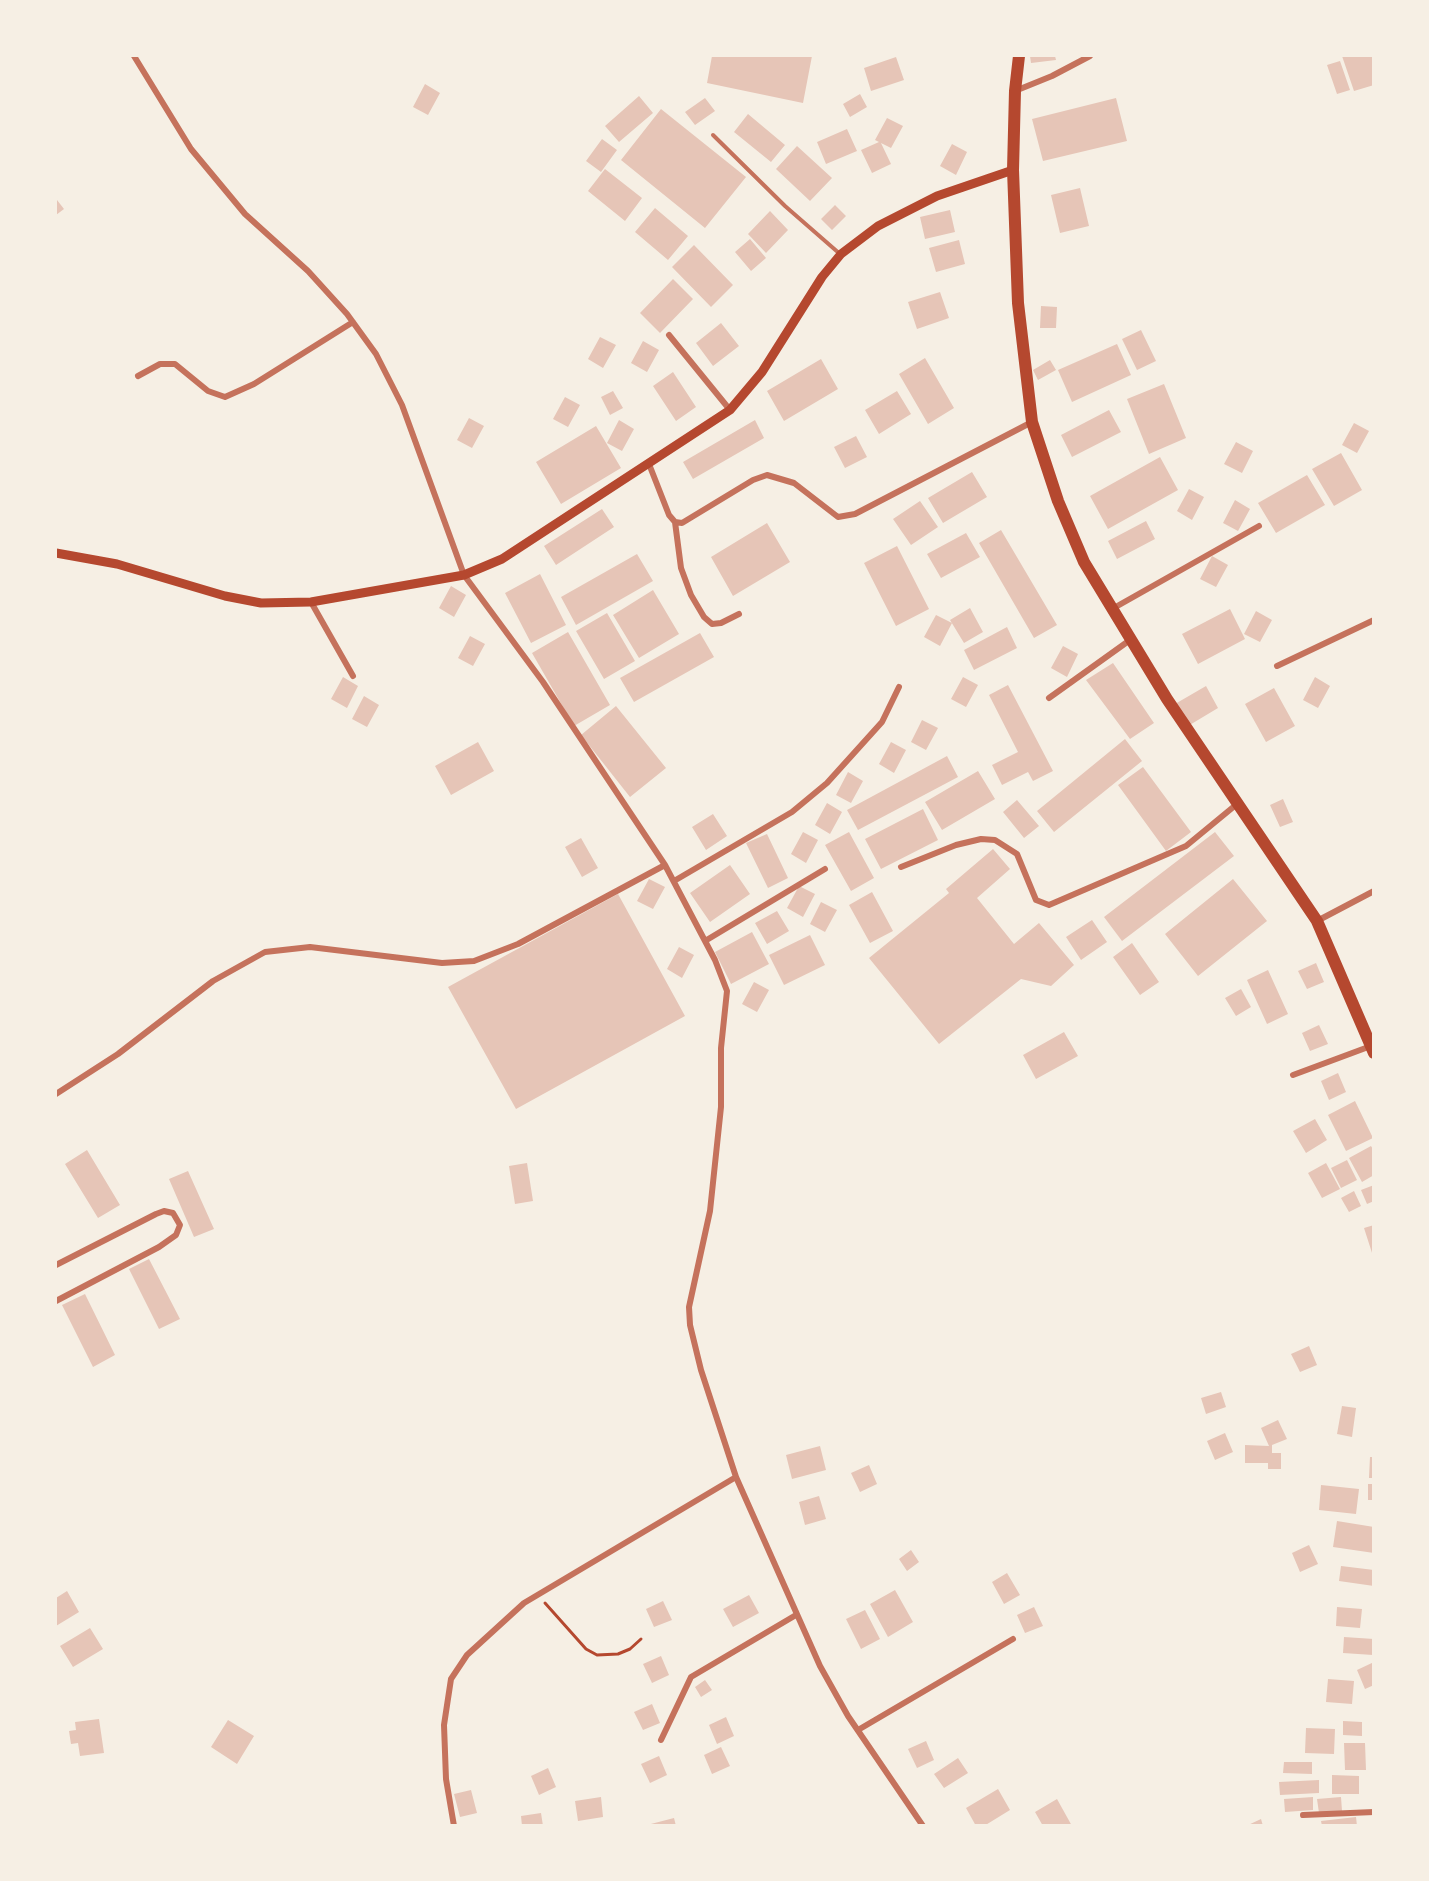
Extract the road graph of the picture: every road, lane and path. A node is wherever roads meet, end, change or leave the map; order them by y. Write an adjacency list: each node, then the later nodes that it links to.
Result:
1 (134, 56): 8 (street)
2 (1019, 56): 4 (highway)
3 (1090, 56): 4 (street)
4 (1015, 91): 6 (highway)
5 (713, 135): 7 (lane)
6 (1013, 170): 7 (main road); 12 (highway)
7 (841, 254): 11 (main road)
8 (353, 322): 10 (street); 17 (street)
9 (669, 335): 11 (street)
10 (138, 376)
11 (730, 410): 13 (main road)
12 (1032, 422): 14 (street); 19 (highway)
13 (649, 464): 14 (street); 17 (main road)
14 (675, 522): 20 (street)
15 (1259, 526): 19 (street)
16 (56, 553): 18 (main road)
17 (464, 575): 18 (main road); 28 (street)
18 (311, 602): 24 (street)
19 (1112, 609): 22 (highway)
20 (739, 614)
21 (1374, 620): 23 (street)
22 (1131, 640): 26 (street); 27 (highway)
23 (1277, 666)
24 (353, 676)
25 (899, 687): 31 (street)
26 (1048, 698)
27 (1237, 804): 29 (street); 33 (highway)
28 (664, 865): 31 (street); 37 (street)
29 (900, 867)
30 (825, 869): 34 (street)
31 (674, 881): 34 (street)
32 (1374, 891): 33 (street)
33 (1317, 921): 35 (highway)
34 (705, 941): 40 (street)
35 (1372, 1049): 36 (street)
36 (1293, 1075)
37 (56, 1094)
38 (56, 1265): 39 (street)
39 (56, 1301)
40 (736, 1477): 41 (street); 42 (street)
41 (538, 1595): 43 (path); 49 (street)
42 (796, 1615): 45 (street); 46 (street)
43 (641, 1639)
44 (1013, 1639): 45 (street)
45 (858, 1730): 50 (street)
46 (661, 1740)
47 (1374, 1812): 48 (street)
48 (1303, 1815)
49 (454, 1826)
50 (923, 1826)

